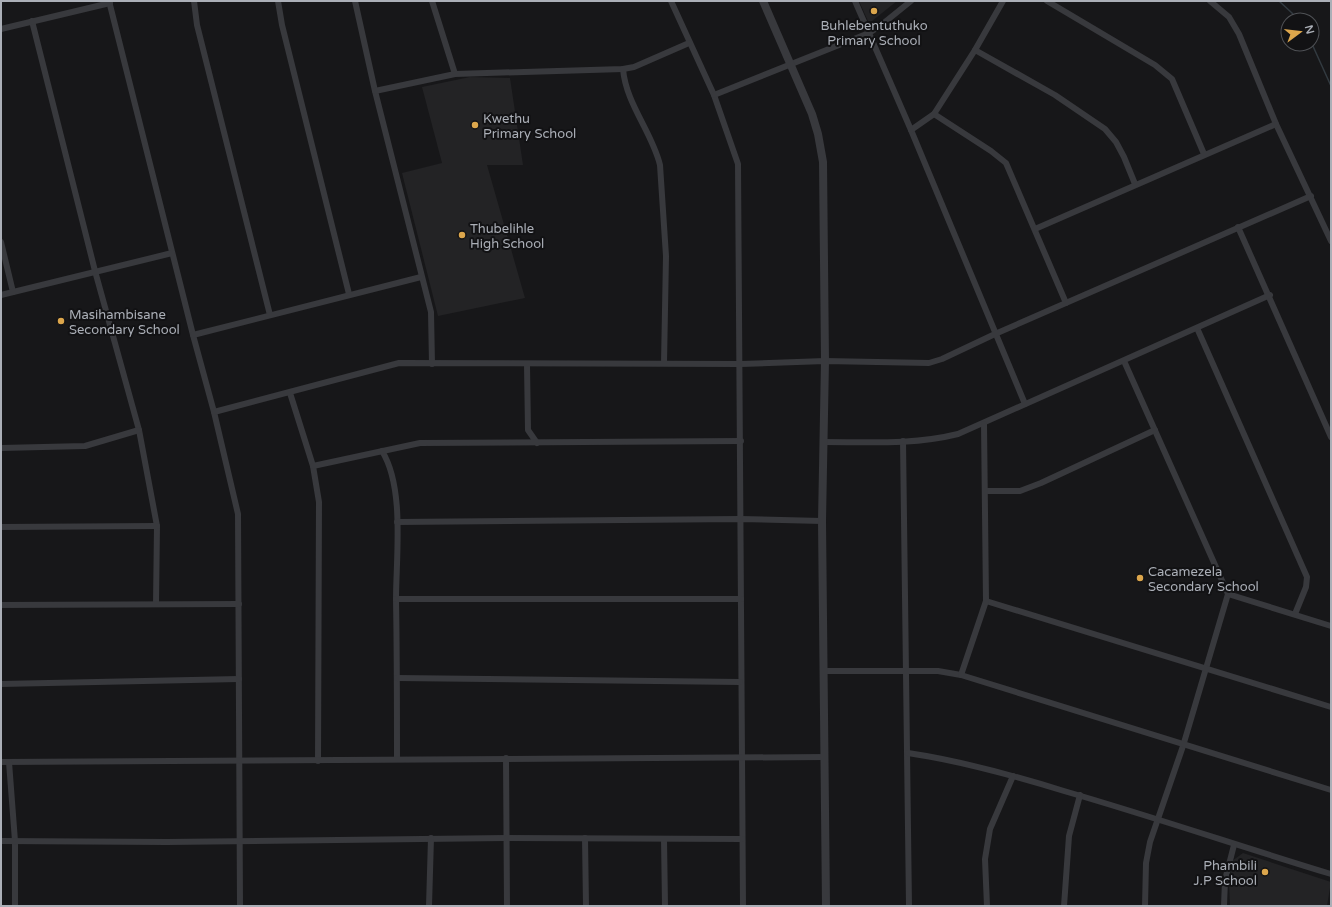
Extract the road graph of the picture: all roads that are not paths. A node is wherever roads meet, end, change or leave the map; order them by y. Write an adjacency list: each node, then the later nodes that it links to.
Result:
1 (194, 1): 41 (street)
2 (278, 1): 37 (street)
3 (355, 1): 21 (street)
4 (432, 1): 20 (street)
5 (671, 1): 16 (street)
6 (764, 1): 18 (street)
7 (855, 1): 15 (street)
8 (911, 1): 15 (street)
9 (1003, 1): 17 (street)
10 (1047, 1): 26 (street)
11 (1210, 1): 24 (street)
12 (110, 2): 13 (street); 33 (street)
13 (32, 21): 14 (street); 34 (street)
14 (1, 29)
15 (869, 33): 18 (street); 25 (street)
16 (689, 43): 19 (street); 22 (street)
17 (975, 50): 23 (street); 27 (street)
18 (792, 63): 22 (street); 45 (street)
19 (623, 69): 20 (street); 47 (street)
20 (455, 74): 21 (street)
21 (375, 91): 35 (street)
22 (714, 95): 49 (street)
23 (934, 114): 25 (street); 30 (street)
24 (1276, 124): 26 (street); 28 (street)
25 (911, 130): 43 (street)
26 (1204, 154): 27 (street)
27 (1135, 184): 30 (street)
28 (1311, 196): 29 (street); 31 (street)
29 (1238, 227): 39 (street); 40 (street)
30 (1035, 229): 40 (street)
31 (1331, 241)
32 (1, 242): 36 (street)
33 (172, 253): 34 (street); 44 (street)
34 (95, 271): 36 (street); 55 (street)
35 (421, 277): 37 (street); 48 (street)
36 (13, 292): 38 (street)
37 (349, 294): 41 (street)
38 (1, 295)
39 (1270, 295): 42 (street); 57 (street)
40 (1066, 303): 43 (street)
41 (270, 316): 44 (street)
42 (1196, 328): 46 (street); 78 (street)
43 (995, 334): 45 (street); 52 (street)
44 (193, 335): 53 (street)
45 (825, 361): 49 (street); 60 (street)
46 (1124, 361): 52 (street); 56 (street)
47 (664, 363): 49 (street); 50 (street)
48 (432, 364): 50 (street); 51 (street)
49 (741, 364): 58 (street)
50 (527, 365): 61 (street)
51 (290, 393): 53 (street); 64 (street)
52 (1025, 404): 54 (street)
53 (214, 412): 76 (street)
54 (984, 424): 59 (street); 65 (street)
55 (139, 430): 62 (street); 69 (street)
56 (1155, 430): 65 (street); 71 (street)
57 (1331, 437)
58 (741, 441): 61 (street); 66 (street)
59 (903, 441): 60 (street); 82 (street)
60 (823, 442): 67 (street)
61 (537, 443): 63 (street)
62 (1, 448)
63 (382, 451): 64 (street); 68 (street)
64 (313, 466): 96 (street)
65 (986, 491): 74 (street)
66 (740, 519): 67 (street); 68 (street); 72 (street)
67 (822, 521): 81 (street)
68 (398, 522): 73 (street)
69 (157, 526): 70 (street); 75 (street)
70 (1, 527)
71 (1228, 594): 78 (street); 80 (street)
72 (741, 598): 73 (street); 86 (street)
73 (396, 599): 84 (street)
74 (986, 601): 80 (street); 83 (street)
75 (156, 604): 76 (street); 77 (street)
76 (239, 604): 85 (street)
77 (1, 605)
78 (1295, 614): 79 (street)
79 (1331, 626)
80 (1206, 668): 88 (street); 89 (street)
81 (824, 671): 82 (street); 92 (street)
82 (906, 671): 83 (street); 90 (street)
83 (961, 675): 89 (street)
84 (397, 678): 86 (street); 94 (street)
85 (239, 679): 87 (street); 95 (street)
86 (740, 682): 91 (street)
87 (1, 684)
88 (1331, 707)
89 (1183, 746): 100 (street); 102 (street)
90 (908, 753): 99 (street); 121 (street)
91 (743, 757): 92 (street); 93 (street); 107 (street)
92 (825, 757): 120 (street)
93 (506, 758): 94 (street); 104 (street)
94 (397, 759): 96 (street)
95 (239, 761): 96 (street); 98 (street); 108 (street)
96 (318, 761)
97 (1, 762): 98 (street)
98 (9, 762): 109 (street)
99 (1013, 776): 101 (street); 122 (street)
100 (1331, 790)
101 (1080, 795): 102 (street); 123 (street)
102 (1157, 818): 111 (street); 124 (street)
103 (430, 838): 104 (street); 108 (street); 115 (street)
104 (506, 838): 105 (street); 116 (street)
105 (585, 838): 106 (street); 117 (street)
106 (664, 839): 107 (street); 118 (street)
107 (742, 839): 119 (street)
108 (240, 840): 109 (street); 114 (street)
109 (15, 841): 110 (street); 113 (street)
110 (1, 842)
111 (1234, 845): 112 (street); 125 (street)
112 (1331, 874)
113 (15, 906)
114 (240, 906)
115 (429, 906)
116 (507, 906)
117 (586, 906)
118 (665, 906)
119 (742, 906)
120 (826, 906)
121 (909, 906)
122 (987, 906)
123 (1064, 906)
124 (1145, 906)
125 (1224, 906)

